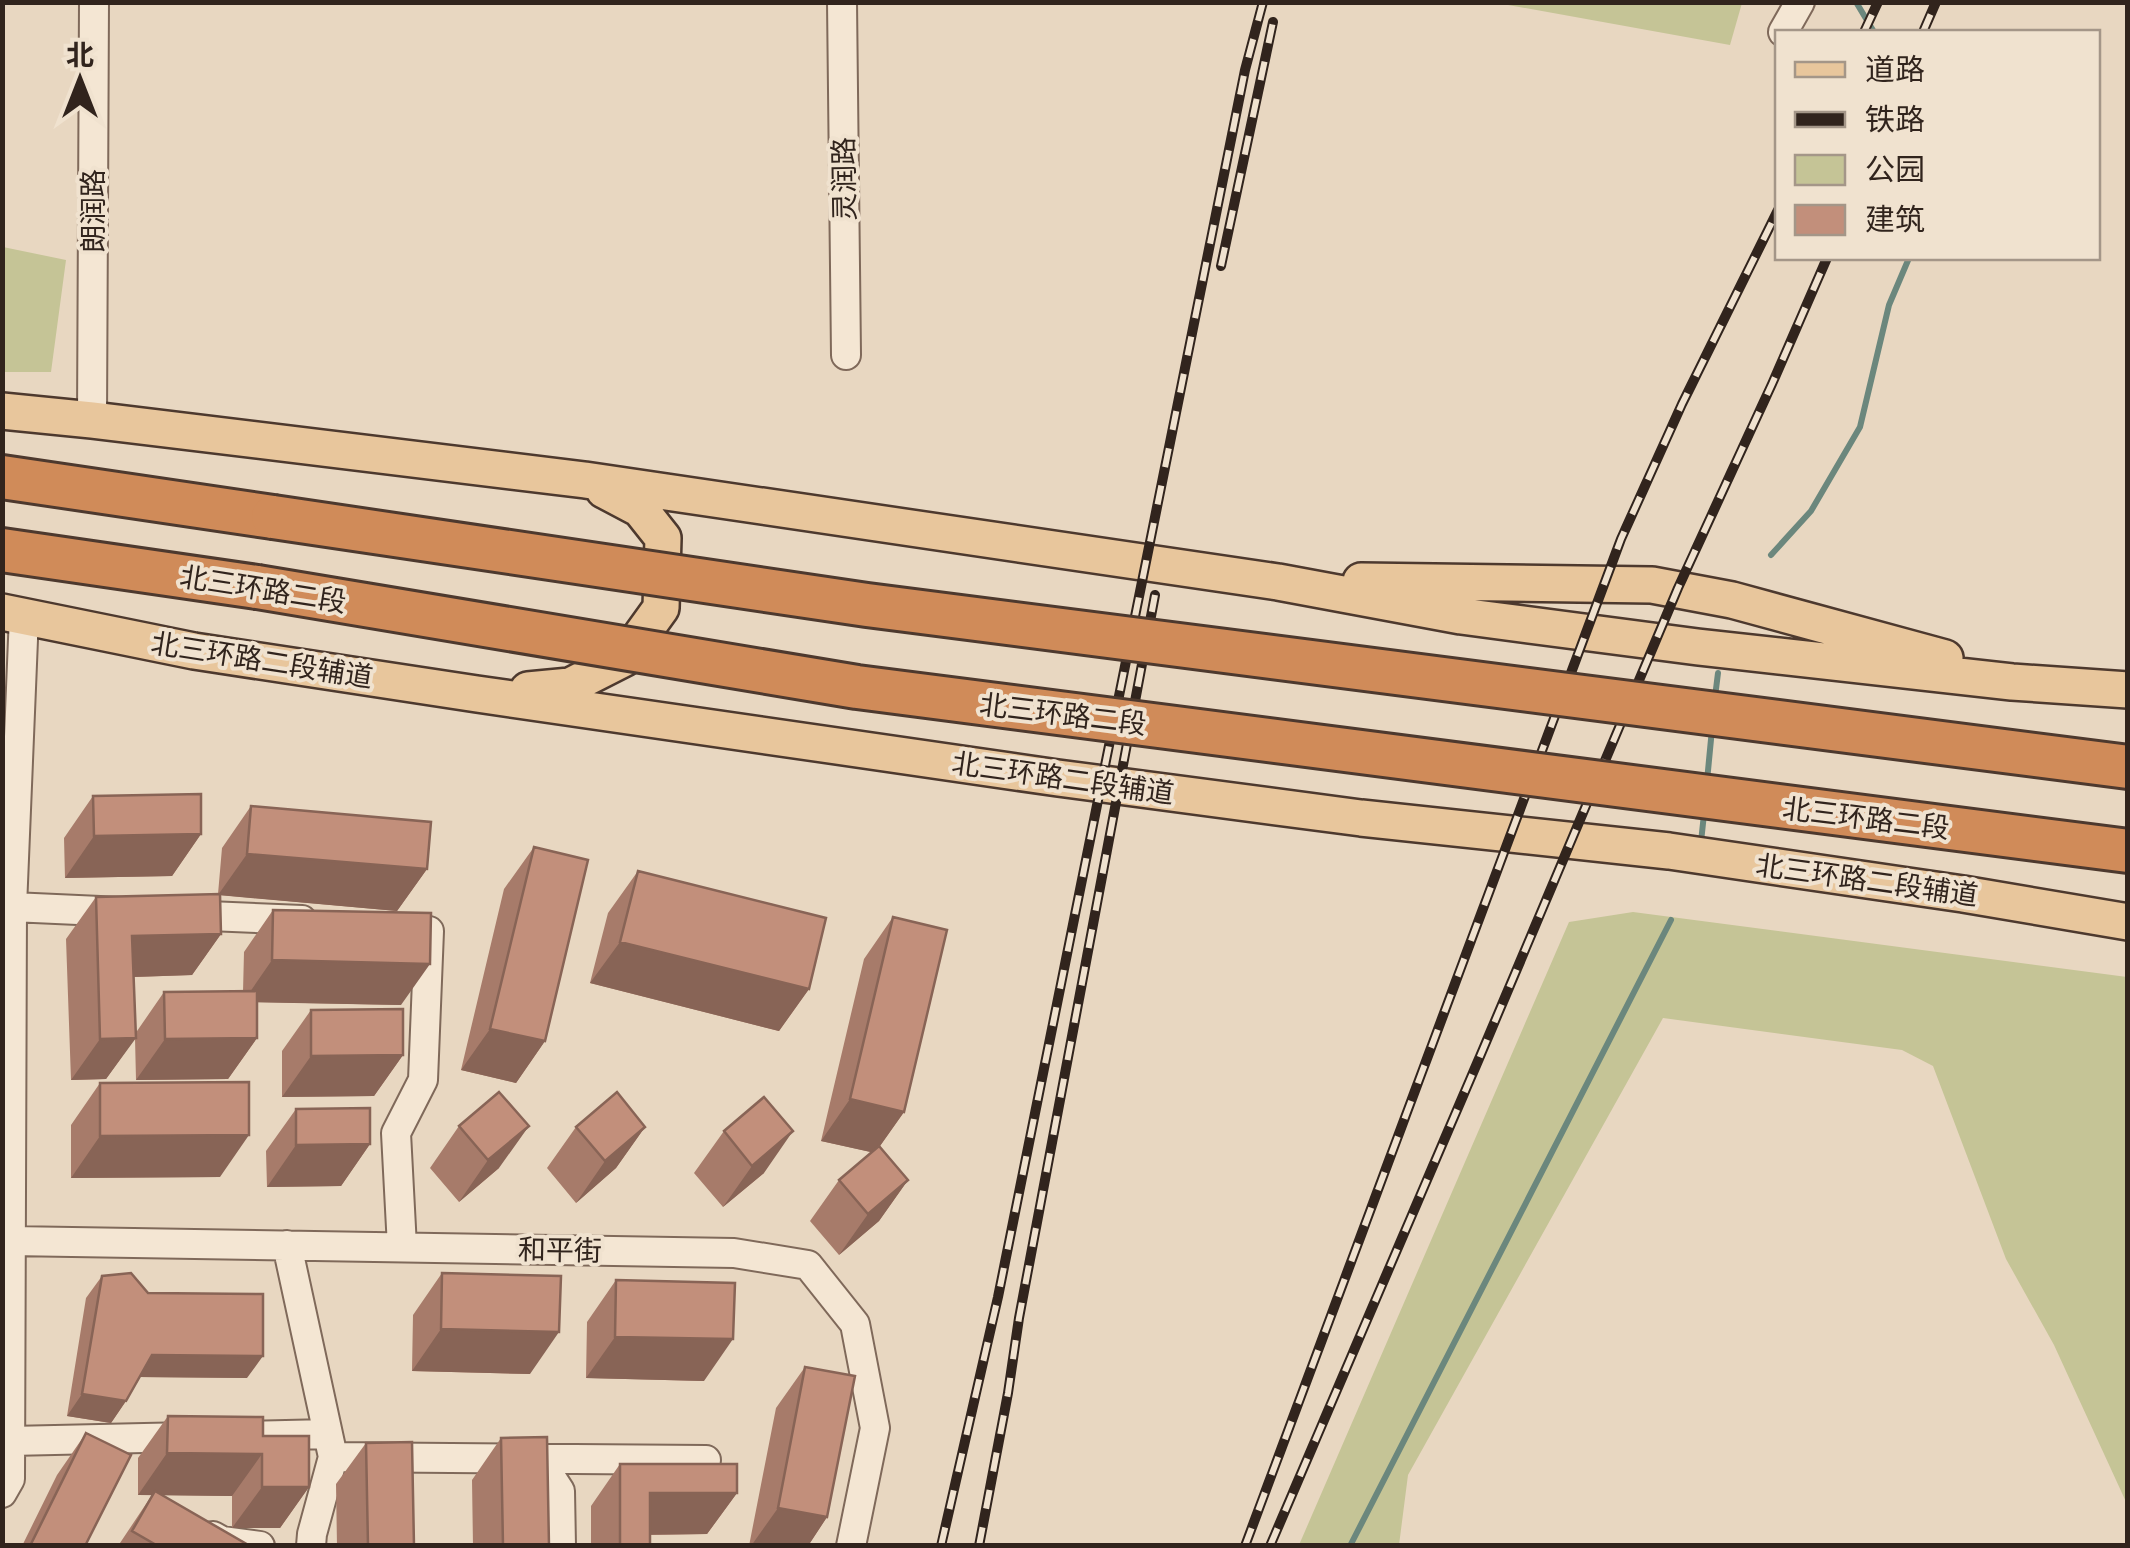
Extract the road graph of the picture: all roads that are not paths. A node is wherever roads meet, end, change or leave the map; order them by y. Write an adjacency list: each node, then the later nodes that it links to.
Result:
1 (94, 2): 7 (street, 朗润路)
2 (842, 2): 5 (street, 灵润路)
3 (1800, 2): 4 (street)
4 (1785, 30)
5 (846, 355)
6 (2, 411): 7 (main road)
7 (92, 420): 9 (main road)
8 (2, 477): 16 (highway, bridge)
9 (585, 480): 11 (main road); 15 (main road)
10 (2, 550): 17 (highway, 北三环路二段, bridge)
11 (1278, 582): 13 (main road); 13 (main road)
12 (14, 613): 15 (main road, 北三环路二段辅道); 18 (street)
13 (2042, 684): 14 (main road)
14 (2128, 690)
15 (477, 694): 20 (main road, 北三环路二段辅道)
16 (2128, 767)
17 (2128, 851)
18 (12, 907): 19 (street); 22 (street)
19 (330, 921)
20 (2128, 922)
21 (410, 925): 24 (street)
22 (10, 1241): 23 (street, 和平街); 25 (street)
23 (287, 1246): 24 (street, 和平街); 26 (street)
24 (402, 1248): 34 (street, 和平街)
25 (10, 1441): 26 (street); 29 (street)
26 (331, 1446): 27 (street); 32 (street)
27 (538, 1457): 28 (street); 33 (street)
28 (706, 1460)
29 (2, 1493)
30 (191, 1523): 31 (street)
31 (260, 1546)
32 (311, 1546)
33 (561, 1546)
34 (851, 1546)

